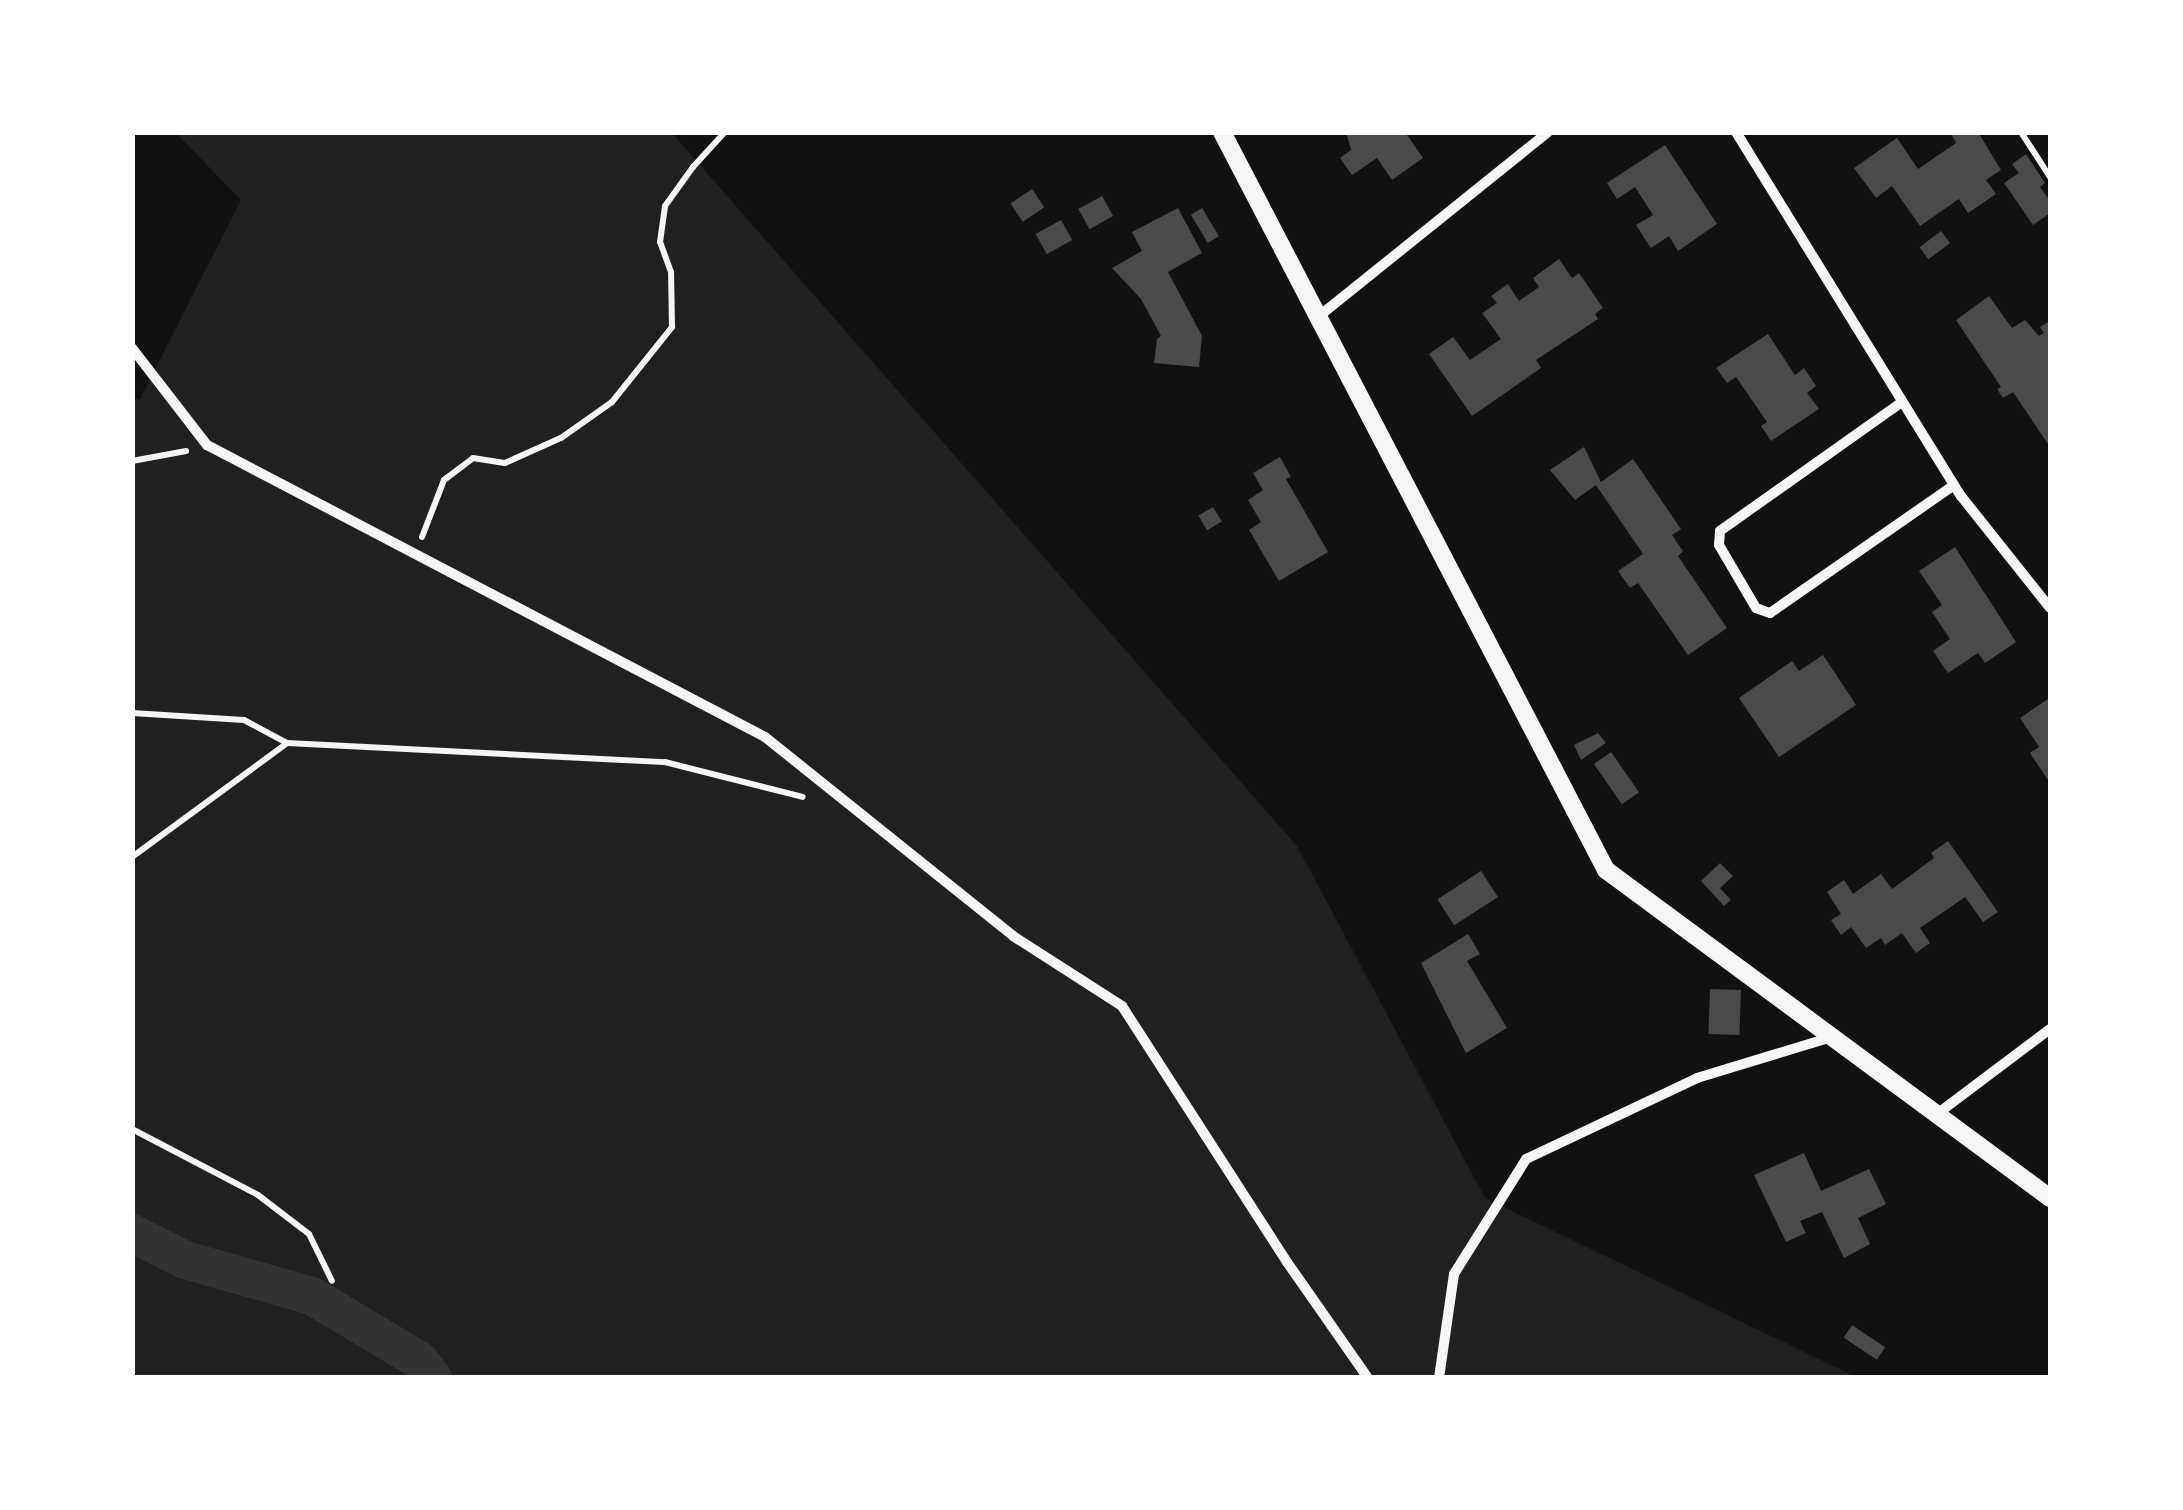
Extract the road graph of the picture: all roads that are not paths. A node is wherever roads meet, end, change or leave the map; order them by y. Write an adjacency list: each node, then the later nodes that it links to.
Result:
1 (1222, 132): 4 (street)
2 (1548, 132): 4 (street)
3 (1736, 132): 6 (street)
4 (1318, 316): 10 (street)
5 (132, 348): 13 (street)
6 (1902, 402): 7 (street); 7 (street)
7 (1954, 485): 8 (street)
8 (2050, 608)
9 (2050, 1028): 11 (street)
10 (1832, 1036): 11 (street); 14 (street)
11 (1936, 1114): 12 (street)
12 (2050, 1198)
13 (1368, 1378)
14 (1439, 1378)

